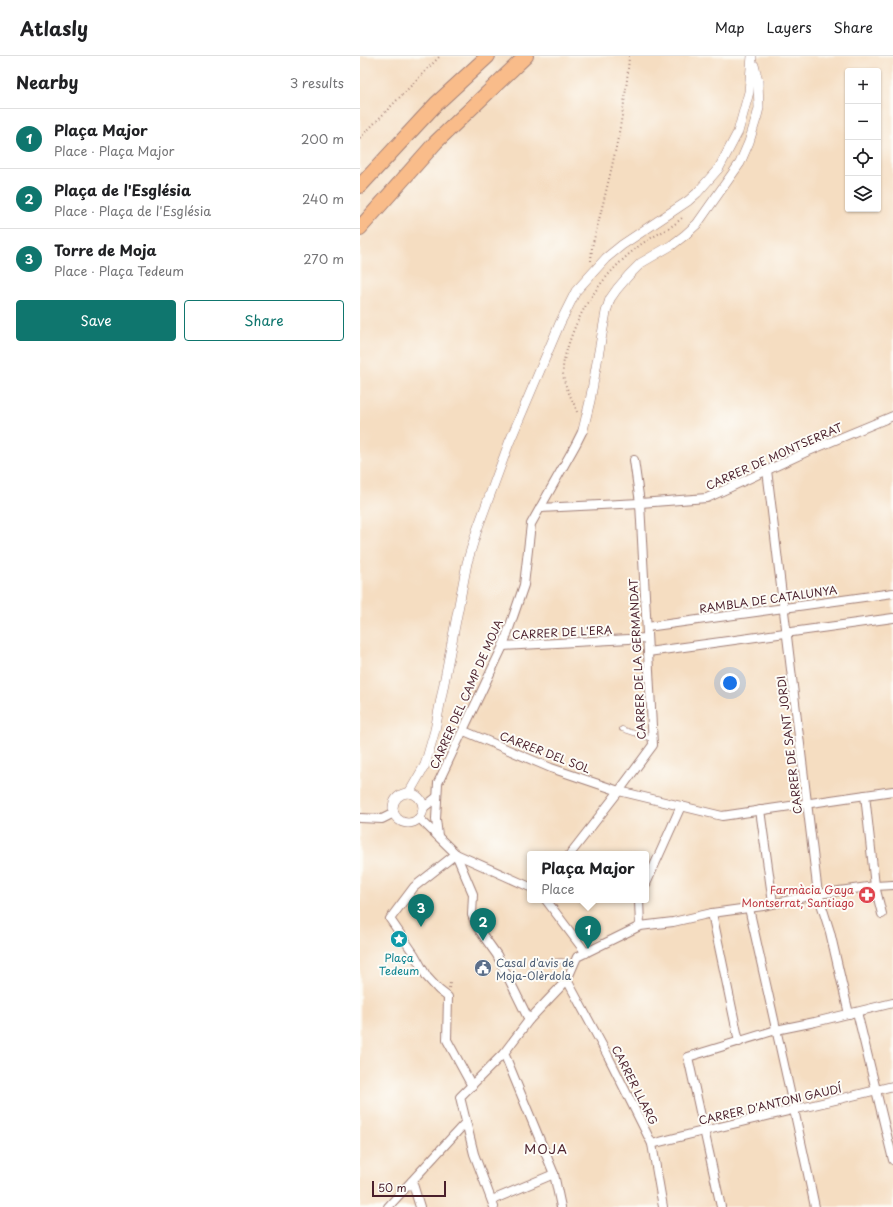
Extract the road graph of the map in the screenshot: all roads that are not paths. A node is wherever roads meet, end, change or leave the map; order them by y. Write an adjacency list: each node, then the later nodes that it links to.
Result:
1 (488, 56): 4 (highway)
2 (526, 56): 5 (highway)
3 (752, 57): 7 (street); 25 (street)
4 (360, 186)
5 (360, 228)
6 (893, 416): 9 (street, CARRER DE MONTSERRAT)
7 (583, 430): 11 (street, CARRER DEL CAMP DE MOJA)
8 (634, 460): 10 (street, CARRER DE LA GERMANDAT)
9 (767, 470): 10 (street, CARRER DE MONTSERRAT); 13 (street, CARRER DE SANT JORDI)
10 (640, 503): 11 (street, CARRER DE MONTSERRAT); 15 (street, CARRER DE LA GERMANDAT)
11 (540, 508): 18 (street, CARRER DEL CAMP DE MOJA)
12 (893, 593): 13 (street, RAMBLA DE CATALUNYA)
13 (784, 608): 15 (street, RAMBLA DE CATALUNYA); 16 (street, CARRER DE SANT JORDI)
14 (893, 618): 16 (street)
15 (647, 627): 17 (street, CARRER DE LA GERMANDAT)
16 (786, 633): 19 (street); 28 (street, CARRER DE SANT JORDI)
17 (647, 638): 18 (street, CARRER DE L'ERA); 19 (street, CARRER DE LA GERMANDAT)
18 (503, 646): 21 (street, CARRER DEL CAMP DE MOJA)
19 (648, 652): 22 (street, CARRER DE LA GERMANDAT)
20 (622, 729): 22 (lane)
21 (464, 731): 23 (street, CARRER DEL SOL); 27 (street, CARRER DEL CAMP DE MOJA)
22 (652, 739): 23 (street, CARRER DE LA GERMANDAT)
23 (619, 791): 29 (street, CARRER DEL SOL); 36 (street, CARRER DE LA GERMANDAT)
24 (893, 791): 26 (street, CARRER DEL SOL)
25 (409, 793): 30 (street); 32 (street)
26 (865, 795): 28 (street, CARRER DEL SOL); 41 (street)
27 (437, 797): 30 (street); 35 (street, CARRER DEL CAMP DE MOJA)
28 (807, 803): 31 (street, CARRER DEL SOL); 42 (street, CARRER DE SANT JORDI)
29 (680, 806): 31 (street, CARRER DEL SOL); 38 (street)
30 (423, 808): 34 (street)
31 (760, 810): 45 (street)
32 (394, 813): 33 (street); 34 (street)
33 (360, 818)
34 (419, 818): 35 (street)
35 (438, 836): 37 (street)
36 (572, 851)
37 (456, 854): 40 (street); 56 (street); 60 (street)
38 (649, 877)
39 (893, 885): 41 (street)
40 (527, 886)
41 (875, 886): 42 (street); 48 (street)
42 (818, 894): 45 (street); 55 (street, CARRER DE SANT JORDI)
43 (548, 903): 50 (street)
44 (639, 903): 49 (street)
45 (773, 903): 46 (street)
46 (748, 908): 47 (street); 57 (street)
47 (712, 913): 49 (street); 58 (street)
48 (882, 914)
49 (640, 926): 50 (street)
50 (586, 953): 52 (street)
51 (537, 963): 52 (lane)
52 (574, 963): 53 (street)
53 (567, 980): 56 (street); 66 (street, CARRER LLARG)
54 (893, 1003): 55 (street)
55 (853, 1013): 57 (street); 62 (street, CARRER DE SANT JORDI)
56 (529, 1020): 59 (street)
57 (776, 1030): 58 (street); 63 (street)
58 (738, 1042): 65 (street)
59 (504, 1053): 60 (street); 68 (street)
60 (472, 1086): 64 (street)
61 (893, 1086): 62 (street, CARRER D'ANTONI GAUDÍ)
62 (876, 1090): 63 (street, CARRER D'ANTONI GAUDÍ); 67 (street, CARRER DE SANT JORDI)
63 (795, 1110): 65 (street, CARRER D'ANTONI GAUDÍ); 76 (street)
64 (466, 1122): 69 (street); 70 (street)
65 (704, 1130): 66 (street, CARRER D'ANTONI GAUDÍ); 75 (street)
66 (652, 1144): 74 (street, CARRER LLARG)
67 (893, 1160)
68 (554, 1174): 70 (street); 73 (street)
69 (412, 1181): 71 (street); 72 (street)
70 (493, 1204)
71 (388, 1207)
72 (420, 1207)
73 (561, 1207)
74 (663, 1207)
75 (721, 1207)
76 (815, 1207)

